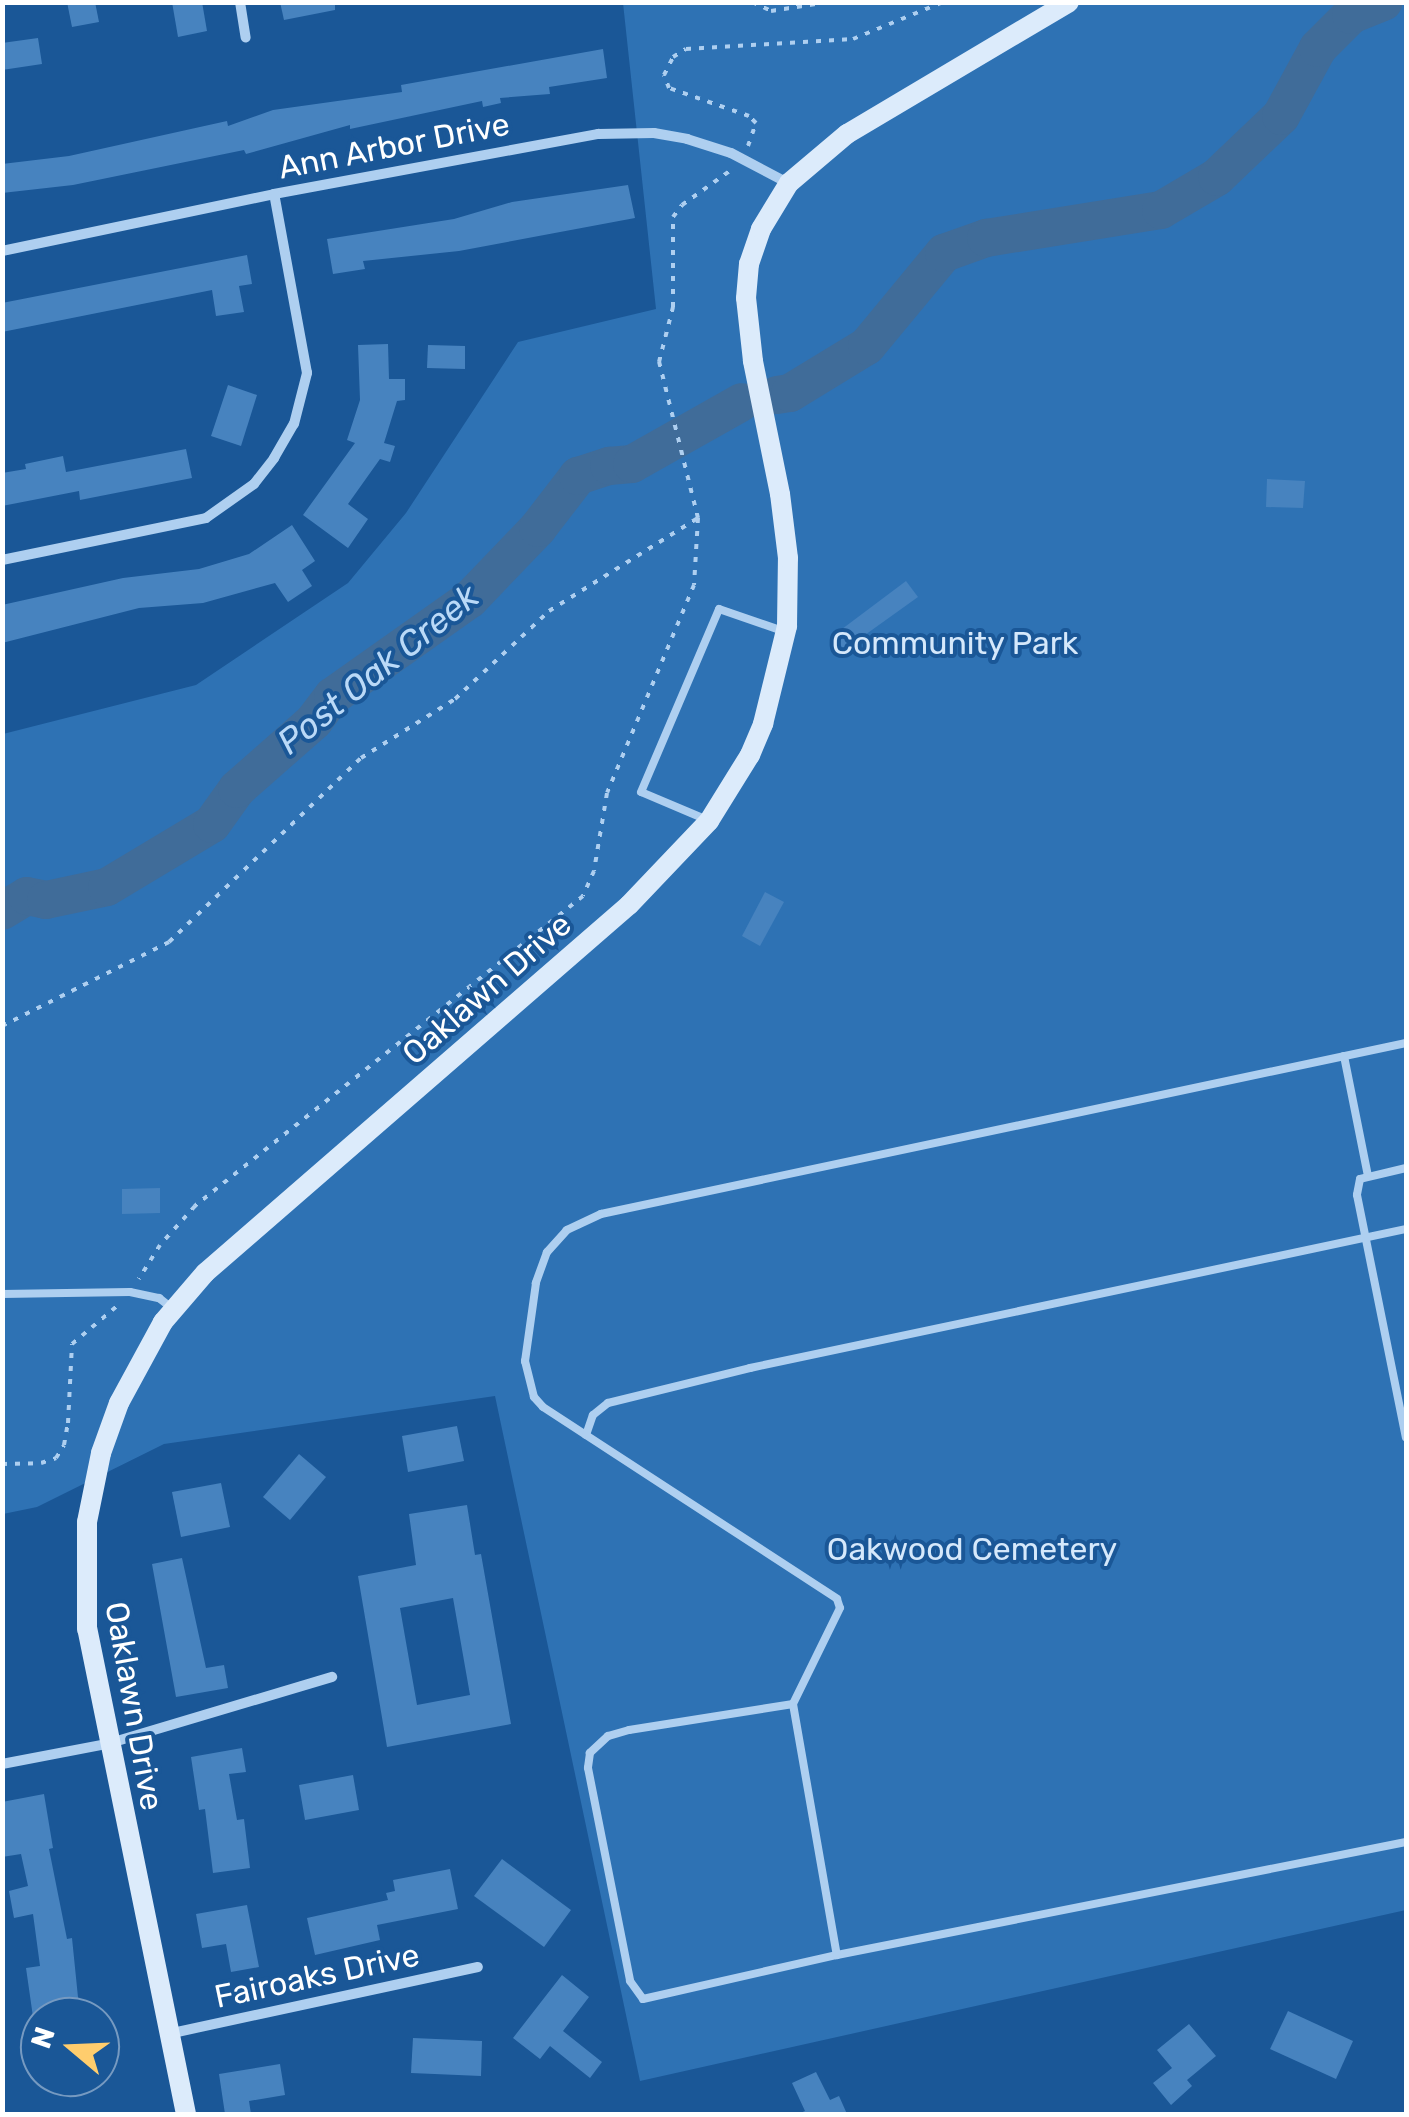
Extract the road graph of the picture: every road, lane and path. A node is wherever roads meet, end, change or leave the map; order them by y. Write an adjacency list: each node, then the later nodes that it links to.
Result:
1 (240, 2): 6 (street)
2 (752, 2): 3 (path)
3 (828, 2)
4 (943, 2): 7 (path)
5 (1069, 2): 8 (street, Oaklawn Drive)
6 (246, 38)
7 (740, 158): 8 (street, Ann Arbor Drive); 9 (street, Ann Arbor Drive); 11 (path)
8 (789, 184): 13 (street, Oaklawn Drive)
9 (274, 194): 10 (street, Ann Arbor Drive); 12 (street)
10 (2, 251)
11 (698, 518): 15 (path); 22 (path)
12 (2, 560)
13 (786, 632): 14 (street, Oaklawn Drive); 14 (lane)
14 (709, 820): 24 (street, Oaklawn Drive)
15 (2, 1026)
16 (1406, 1043): 17 (lane)
17 (1344, 1056): 19 (lane); 25 (lane)
18 (1406, 1168): 19 (lane)
19 (1368, 1176): 21 (lane)
20 (1406, 1229): 21 (lane)
21 (1365, 1238): 25 (lane); 26 (lane)
22 (130, 1292): 23 (lane); 24 (lane); 27 (path)
23 (2, 1294)
24 (173, 1309): 30 (street, Oaklawn Drive)
25 (586, 1435): 29 (lane)
26 (1406, 1437)
27 (2, 1464)
28 (332, 1676): 30 (street)
29 (793, 1704): 33 (lane); 33 (lane)
30 (107, 1744): 31 (street); 35 (street, Oaklawn Drive)
31 (2, 1764)
32 (1406, 1842): 33 (lane)
33 (837, 1955)
34 (478, 1967): 35 (street, Fairoaks Drive)
35 (168, 2034): 36 (street, Oaklawn Drive)
36 (186, 2114)

